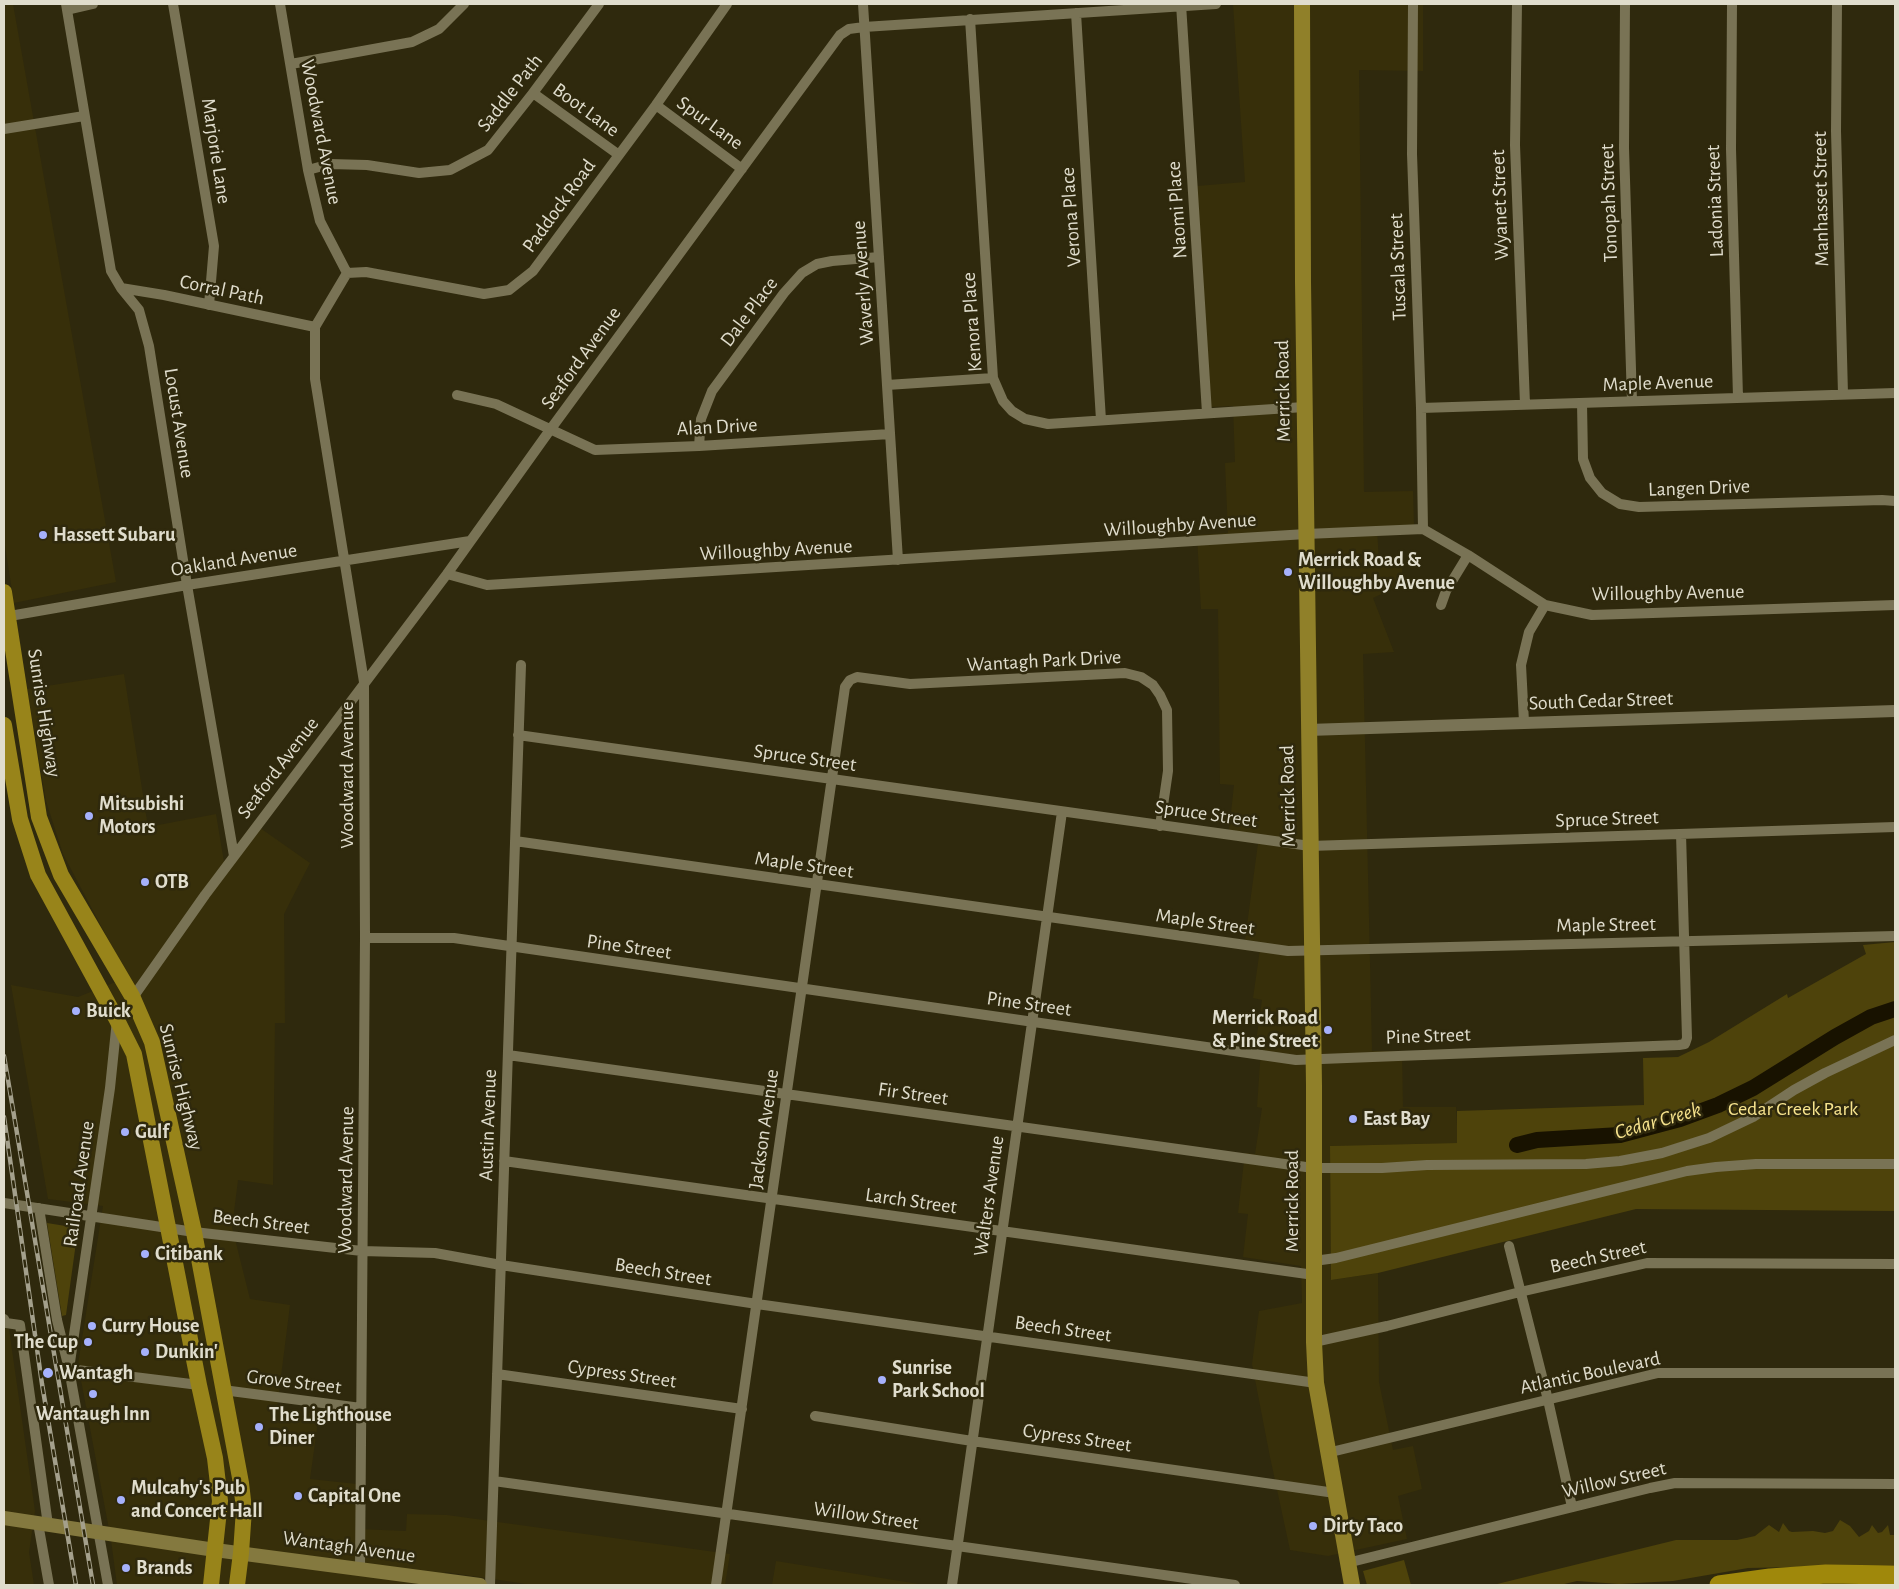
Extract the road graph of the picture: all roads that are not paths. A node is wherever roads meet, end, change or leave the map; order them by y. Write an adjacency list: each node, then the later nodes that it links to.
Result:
1 (93, 4): 16 (street)
2 (173, 4): 31 (street, Marjorie Lane)
3 (280, 4): 20 (street, Woodward Avenue)
4 (464, 4): 20 (street)
5 (599, 4): 21 (street, Saddle Path)
6 (727, 4): 22 (street, Paddock Road)
7 (863, 4): 19 (street, Waverly Avenue)
8 (1216, 4): 15 (street, Seaford Avenue)
9 (1302, 4): 42 (main road, Merrick Road)
10 (1413, 4): 43 (street, Tuscala Street)
11 (1517, 4): 41 (street, Wyanet Street)
12 (1625, 4): 39 (street, Tonopah Street)
13 (1732, 4): 38 (street, Ladonia Street)
14 (1837, 4): 36 (street, Manhasset Street)
15 (1181, 5): 17 (street, Seaford Avenue); 44 (street, Naomi Place)
16 (66, 7): 23 (street, Locust Avenue)
17 (1076, 13): 18 (street, Seaford Avenue); 45 (street, Verona Place)
18 (970, 19): 19 (street, Seaford Avenue); 33 (street, Kenora Place)
19 (864, 27): 26 (street, Seaford Avenue); 28 (street, Waverly Avenue)
20 (290, 64): 27 (street, Woodward Avenue)
21 (533, 93): 25 (street, Boot Lane); 27 (street, Saddle Path)
22 (656, 106): 25 (street, Paddock Road); 26 (street, Spur Lane)
23 (84, 116): 24 (street); 30 (street, Locust Avenue)
24 (4, 129)
25 (619, 155): 29 (street, Paddock Road)
26 (742, 169): 46 (street, Seaford Avenue)
27 (308, 170): 29 (street, Woodward Avenue)
28 (879, 257): 34 (street, Waverly Avenue); 48 (street, Dale Place)
29 (347, 273): 32 (street)
30 (121, 288): 31 (street, Corral Path); 57 (street, Locust Avenue)
31 (210, 305): 32 (street, Corral Path)
32 (315, 327): 54 (street, Woodward Avenue)
33 (992, 378): 34 (street); 45 (street, Kenora Place)
34 (887, 385): 47 (street, Waverly Avenue)
35 (1895, 393): 36 (street, Maple Avenue)
36 (1844, 394): 38 (street, Maple Avenue)
37 (457, 395): 46 (street, Alan Drive)
38 (1738, 397): 39 (street, Maple Avenue)
39 (1632, 401): 40 (street, Maple Avenue)
40 (1582, 403): 41 (street, Maple Avenue); 49 (street, Langen Drive)
41 (1525, 404): 43 (street, Maple Avenue)
42 (1304, 407): 44 (street, Kenora Place); 51 (main road, Merrick Road)
43 (1421, 408): 50 (street, Tuscala Street)
44 (1207, 413): 45 (street, Kenora Place)
45 (1102, 420)
46 (550, 430): 48 (street, Alan Drive); 52 (street, Seaford Avenue)
47 (890, 434): 48 (street, Alan Drive); 55 (street, Waverly Avenue)
48 (698, 446)
49 (1895, 501)
50 (1423, 529): 51 (street, Willoughby Avenue); 53 (street, Willoughby Avenue)
51 (1306, 534): 55 (street, Willoughby Avenue); 69 (main road, Merrick Road)
52 (470, 541): 54 (street, Oakland Avenue); 56 (street, Seaford Avenue)
53 (1468, 555): 60 (street); 61 (street, Willoughby Avenue)
54 (346, 559): 57 (street, Oakland Avenue); 65 (street, Woodward Avenue)
55 (898, 560): 56 (street, Willoughby Avenue)
56 (447, 574): 65 (street, Seaford Avenue)
57 (187, 585): 62 (street, Oakland Avenue); 78 (street, Locust Avenue)
58 (4, 592): 62 (highway, Sunrise Highway)
59 (1895, 604): 61 (street, Willoughby Avenue)
60 (1441, 605)
61 (1545, 605): 67 (street)
62 (6, 617): 87 (highway, Sunrise Highway)
63 (520, 665): 70 (street, Austin Avenue)
64 (850, 680): 71 (street, Jackson Avenue); 73 (street, Wantagh Park Drive)
65 (364, 682): 78 (street, Seaford Avenue); 82 (street, Woodward Avenue)
66 (1895, 711): 67 (street, South Cedar Street)
67 (1524, 722): 69 (street, South Cedar Street)
68 (4, 725): 87 (highway, Sunrise Highway)
69 (1308, 730): 77 (main road, Merrick Road)
70 (518, 735): 71 (street, Spruce Street); 76 (street, Austin Avenue)
71 (831, 779): 72 (street, Spruce Street); 79 (street, Jackson Avenue)
72 (1062, 812): 73 (street, Spruce Street); 80 (street, Walters Avenue)
73 (1160, 826): 77 (street, Spruce Street)
74 (1895, 827): 75 (street, Spruce Street)
75 (1681, 834): 77 (street, Spruce Street); 83 (street)
76 (515, 842): 79 (street, Maple Street); 84 (street, Austin Avenue)
77 (1310, 846): 85 (main road, Merrick Road)
78 (234, 856): 87 (street, Seaford Avenue)
79 (816, 884): 80 (street, Maple Street); 86 (street, Jackson Avenue)
80 (1047, 917): 85 (street, Maple Street); 88 (street, Walters Avenue)
81 (1895, 936): 83 (street, Maple Street)
82 (365, 938): 84 (street, Pine Street); 105 (street, Woodward Avenue)
83 (1686, 941): 85 (street, Maple Street); 91 (street, Pine Street)
84 (511, 947): 86 (street, Pine Street); 90 (street, Austin Avenue)
85 (1312, 950): 91 (main road, Merrick Road)
86 (801, 989): 88 (street, Pine Street); 92 (street, Jackson Avenue)
87 (125, 1007): 100 (street, Railroad Avenue); 101 (highway, Sunrise Highway); 102 (highway, Sunrise Highway)
88 (1032, 1022): 91 (street, Pine Street); 93 (street, Walters Avenue)
89 (1895, 1040): 96 (street, Fir Street)
90 (508, 1055): 92 (street, Fir Street); 94 (street, Austin Avenue)
91 (1312, 1060): 96 (main road, Merrick Road)
92 (786, 1094): 93 (street, Fir Street); 97 (street, Jackson Avenue)
93 (1017, 1127): 96 (street, Fir Street); 103 (street, Walters Avenue)
94 (504, 1161): 97 (street, Larch Street); 107 (street, Austin Avenue)
95 (1895, 1164): 108 (street, Larch Street)
96 (1313, 1168): 108 (main road, Merrick Road)
97 (771, 1199): 103 (street, Larch Street); 110 (street, Jackson Avenue)
98 (4, 1203): 99 (street, Beech Street)
99 (39, 1208): 100 (street, Beech Street); 114 (street, Railroad Avenue)
100 (92, 1216): 101 (street, Beech Street); 114 (street, Railroad Avenue)
101 (168, 1227): 102 (street, Beech Street); 118 (highway, Sunrise Highway)
102 (194, 1232): 105 (street, Beech Street); 119 (highway, Sunrise Highway)
103 (1002, 1232): 108 (street, Larch Street); 112 (street, Walters Avenue)
104 (1509, 1246): 109 (street)
105 (362, 1251): 107 (street, Beech Street); 121 (street, Woodward Avenue)
106 (1895, 1264): 109 (street, Beech Street)
107 (501, 1265): 110 (street, Beech Street); 116 (street, Austin Avenue)
108 (1314, 1268): 113 (main road, Merrick Road)
109 (1520, 1292): 113 (street, Beech Street); 120 (street)
110 (757, 1304): 112 (street, Beech Street); 122 (street, Jackson Avenue)
111 (4, 1320): 132 (street)
112 (987, 1336): 117 (street, Beech Street); 124 (street, Walters Avenue)
113 (1314, 1342): 117 (main road, Merrick Road)
114 (69, 1369): 118 (street); 133 (street, Railroad Avenue)
115 (1895, 1373): 120 (street, Atlantic Boulevard)
116 (497, 1374): 122 (street, Cypress Street); 126 (street, Austin Avenue)
117 (1316, 1383): 125 (main road, Merrick Road)
118 (199, 1386): 135 (highway, Sunrise Highway)
119 (224, 1390): 121 (street, Grove Street); 136 (highway, Sunrise Highway)
120 (1548, 1400): 125 (street, Atlantic Boulevard); 129 (street)
121 (361, 1408): 138 (street, Woodward Avenue)
122 (742, 1409): 130 (street, Jackson Avenue)
123 (815, 1416): 124 (street, Cypress Street)
124 (972, 1441): 128 (street, Cypress Street); 134 (street, Walters Avenue)
125 (1327, 1453): 128 (main road, Merrick Road)
126 (494, 1481): 130 (street, Willow Street); 145 (street, Austin Avenue)
127 (1895, 1484): 129 (street, Willow Street)
128 (1335, 1492): 137 (main road, Merrick Road)
129 (1572, 1507): 137 (street, Willow Street)
130 (727, 1514): 134 (street, Willow Street); 146 (street, Jackson Avenue)
131 (4, 1518): 132 (main road, Wantagh Avenue)
132 (43, 1524): 133 (main road, Wantagh Avenue); 140 (street)
133 (99, 1533): 135 (main road, Wantagh Avenue); 141 (street, Railroad Avenue)
134 (957, 1546): 147 (street, Walters Avenue); 148 (street, Willow Street)
135 (214, 1550): 136 (main road, Wantagh Avenue); 142 (highway, Sunrise Highway)
136 (242, 1553): 138 (main road, Wantagh Avenue); 143 (highway, Sunrise Highway)
137 (1348, 1563): 149 (main road, Merrick Road)
138 (360, 1569): 144 (main road, Wantagh Avenue)
139 (1895, 1575): 151 (highway)
140 (49, 1585)
141 (108, 1585)
142 (211, 1585)
143 (237, 1585)
144 (480, 1585)
145 (490, 1585)
146 (716, 1585)
147 (952, 1585)
148 (1234, 1585)
149 (1352, 1585)
150 (1712, 1585): 151 (highway)
151 (1720, 1585)

